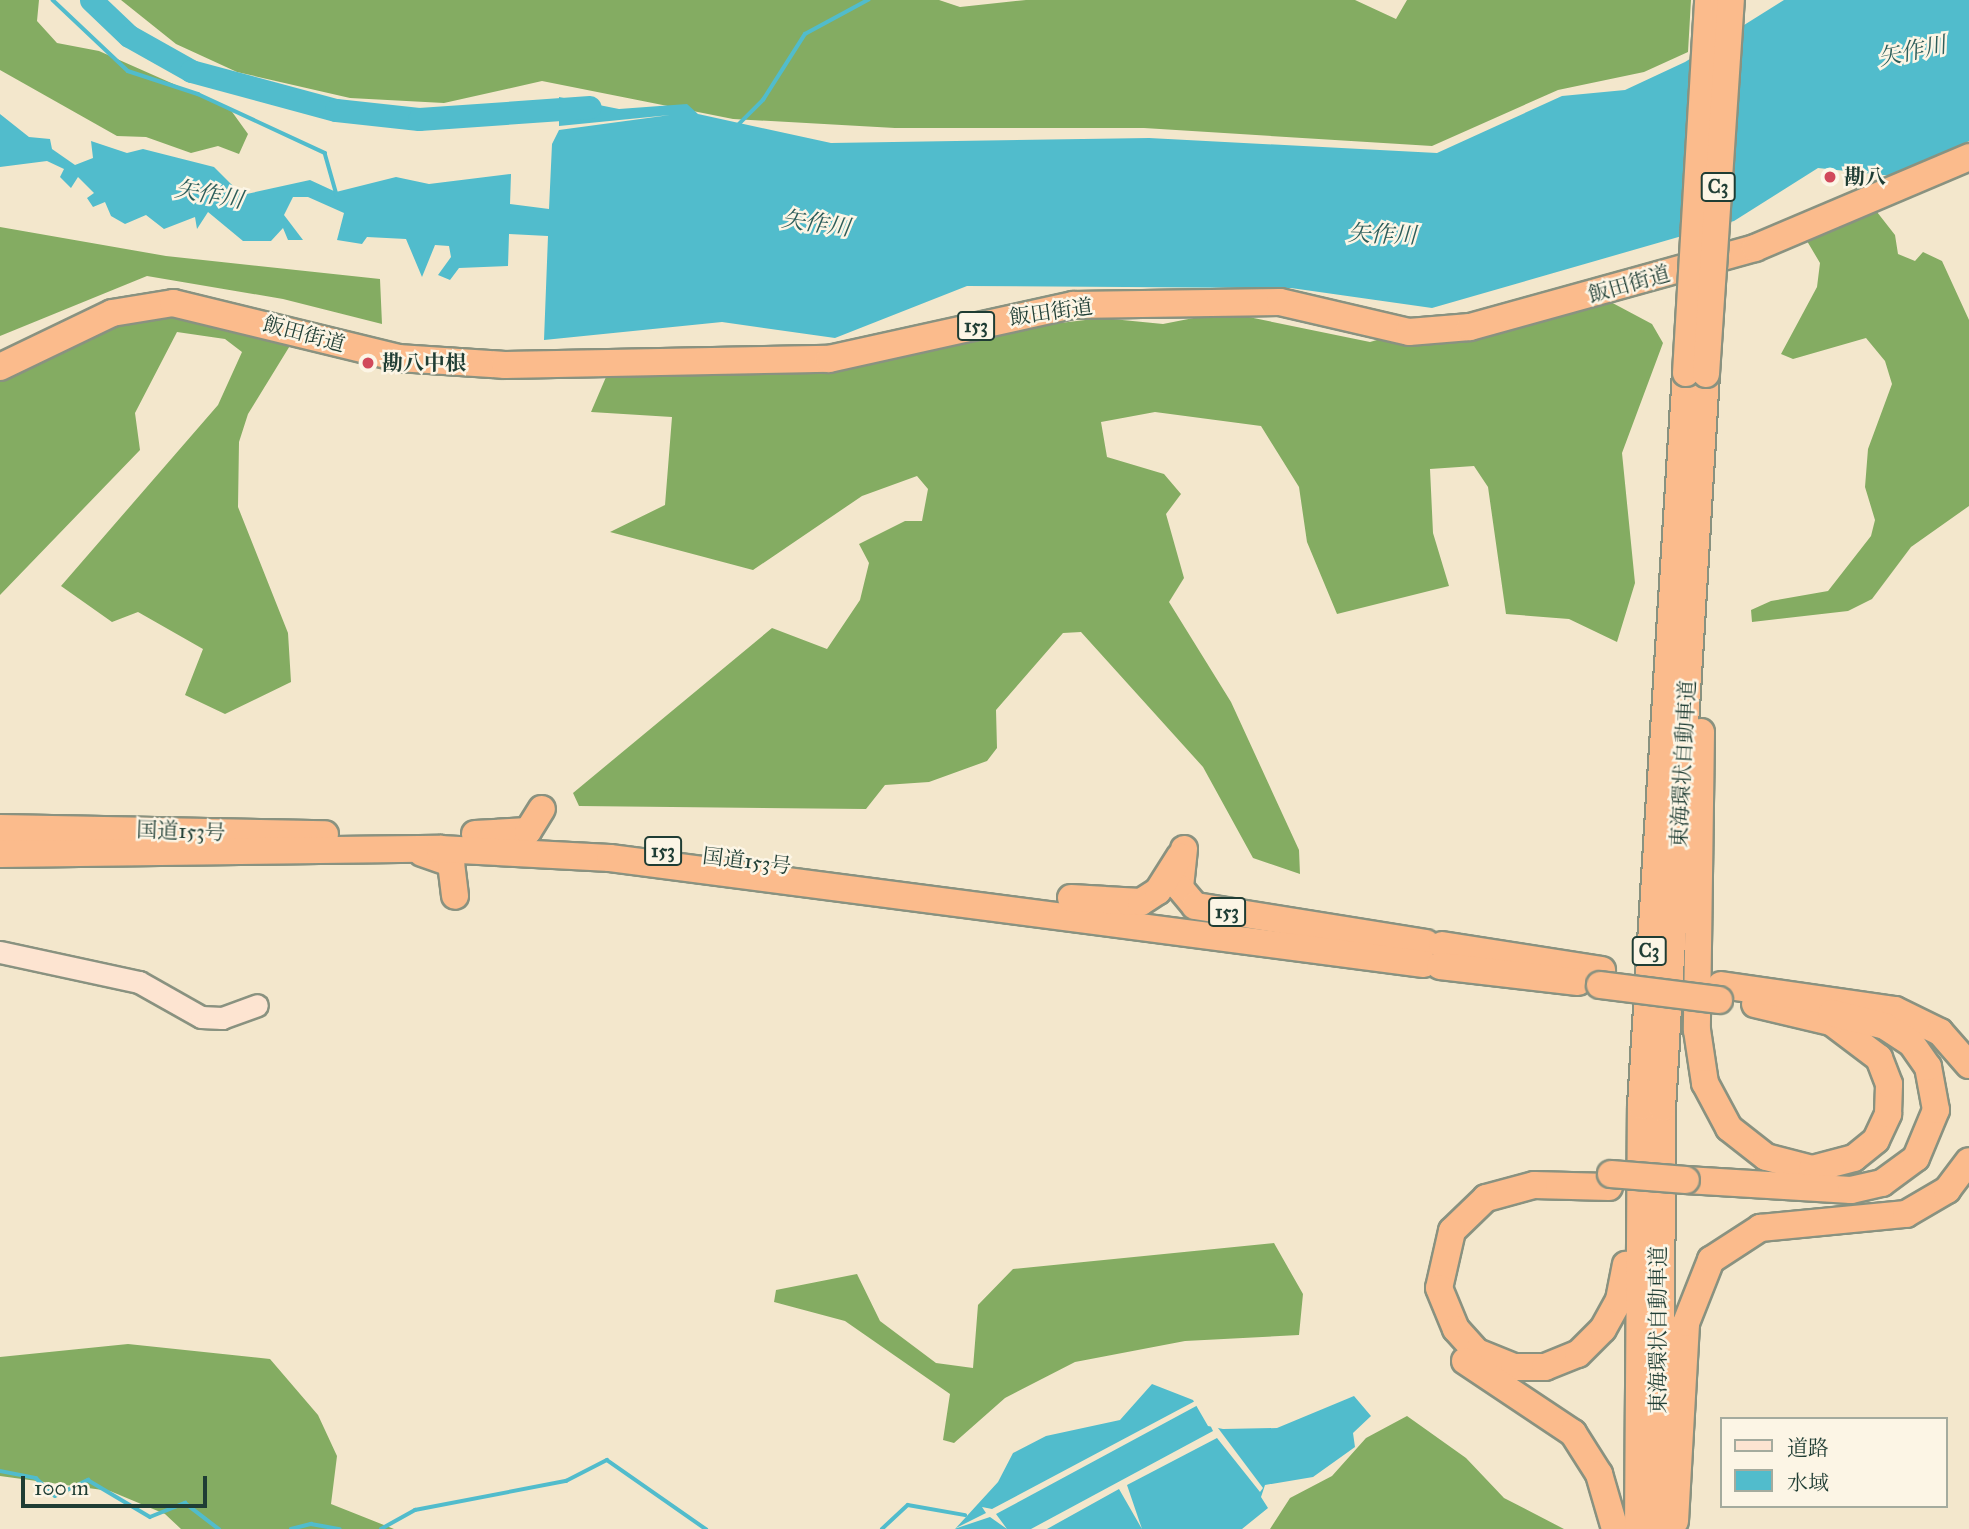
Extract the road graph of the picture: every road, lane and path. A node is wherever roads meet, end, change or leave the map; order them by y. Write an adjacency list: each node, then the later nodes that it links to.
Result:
1 (1708, 0): 5 (highway, 東海環状自動車道 / C3, bridge)
2 (1731, 0): 5 (highway, 東海環状自動車道 / C3, bridge)
3 (1969, 158): 4 (highway, 飯田街道 / 153)
4 (0, 367)
5 (1696, 374): 6 (highway, 東海環状自動車道 / C3); 16 (highway, 東海環状自動車道 / C3)
6 (1701, 464): 18 (highway); 27 (highway, 東海環状自動車道 / C3)
7 (542, 809): 9 (highway, 153)
8 (0, 828): 9 (highway, 国道153号 / 153)
9 (459, 836): 13 (highway, 国道153号 / 153)
10 (354, 849): 11 (highway, 国道153号 / 153); 11 (highway); 12 (highway, 国道153号 / 153)
11 (535, 852): 14 (highway, 国道153号 / 153)
12 (0, 854)
13 (986, 893): 14 (highway, 国道153号 / 153); 14 (highway, 153)
14 (1311, 937): 17 (highway)
15 (0, 952): 19 (street)
16 (1649, 953): 23 (highway); 26 (highway, 東海環状自動車道 / C3)
17 (1720, 992): 18 (highway); 20 (highway)
18 (1755, 1004): 24 (highway)
19 (257, 1005)
20 (1878, 1006): 21 (highway); 24 (highway)
21 (1969, 1065)
22 (1969, 1161): 28 (highway)
23 (1610, 1181): 24 (highway, bridge); 25 (highway)
24 (1684, 1187)
25 (1615, 1529)
26 (1638, 1529)
27 (1660, 1529)
28 (1675, 1529)

